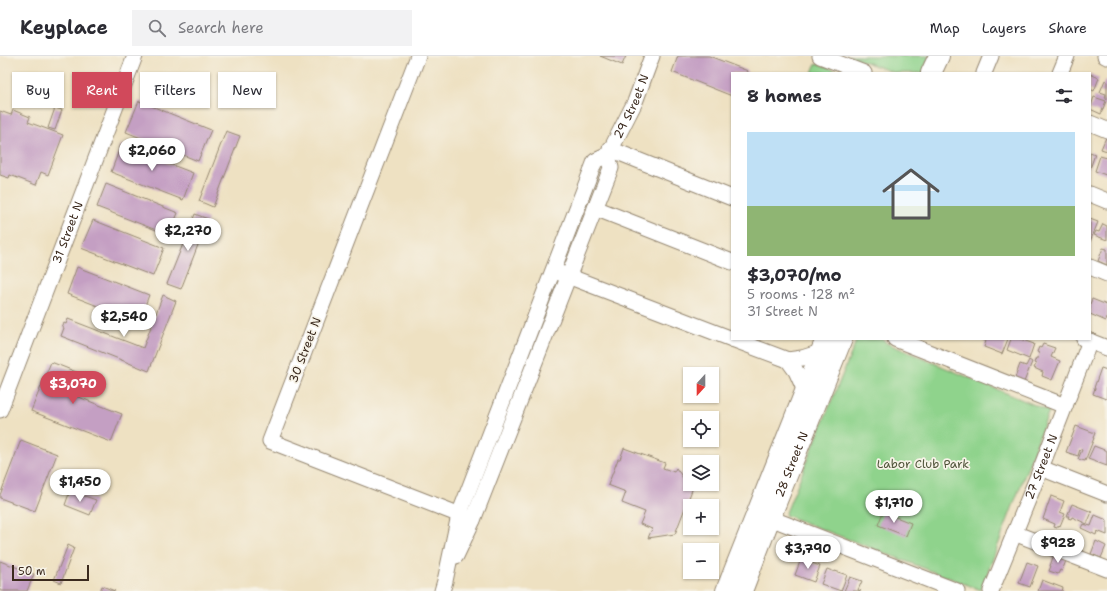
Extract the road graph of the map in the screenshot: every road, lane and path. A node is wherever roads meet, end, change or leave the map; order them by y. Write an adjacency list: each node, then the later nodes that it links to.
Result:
1 (135, 56): 37 (street, 31 Street N)
2 (418, 56): 40 (street, 30 Street N)
3 (652, 56): 16 (street, 29 Street N)
4 (820, 56): 9 (street)
5 (939, 56): 10 (main road)
6 (951, 56): 11 (main road)
7 (991, 56): 12 (street)
8 (1067, 56): 13 (street)
9 (861, 72)
10 (931, 72)
11 (945, 72)
12 (984, 72)
13 (1060, 72)
14 (1091, 123): 15 (street)
15 (1107, 130)
16 (609, 152): 18 (street); 20 (street); 23 (street)
17 (1091, 194): 19 (street)
18 (731, 198)
19 (1107, 201)
20 (595, 208): 21 (street); 25 (street)
21 (731, 262)
22 (1091, 267): 24 (street)
23 (553, 270): 25 (street); 40 (street)
24 (1107, 274)
25 (568, 276): 26 (street); 42 (street)
26 (731, 339)
27 (737, 340): 31 (street)
28 (842, 340): 41 (main road, 28 Street N)
29 (898, 340): 36 (street)
30 (1087, 340): 33 (street); 36 (street, 27 Street N)
31 (753, 343): 34 (street)
32 (823, 346): 34 (street); 35 (main road, 28 Street N)
33 (1107, 348)
34 (788, 360): 35 (street)
35 (805, 391): 41 (main road, 28 Street N)
36 (1065, 406): 38 (street, 27 Street N)
37 (0, 410)
38 (1041, 468): 39 (street); 43 (street, 27 Street N)
39 (1107, 494)
40 (459, 515): 42 (street, 30 Street N); 45 (street)
41 (762, 516): 46 (main road, 28 Street N); 47 (main road, 28 Street N); 48 (street)
42 (473, 520): 45 (street)
43 (1014, 533): 44 (street); 49 (street, 27 Street N)
44 (1107, 569)
45 (443, 586)
46 (726, 591)
47 (742, 591)
48 (957, 591)
49 (991, 591)

